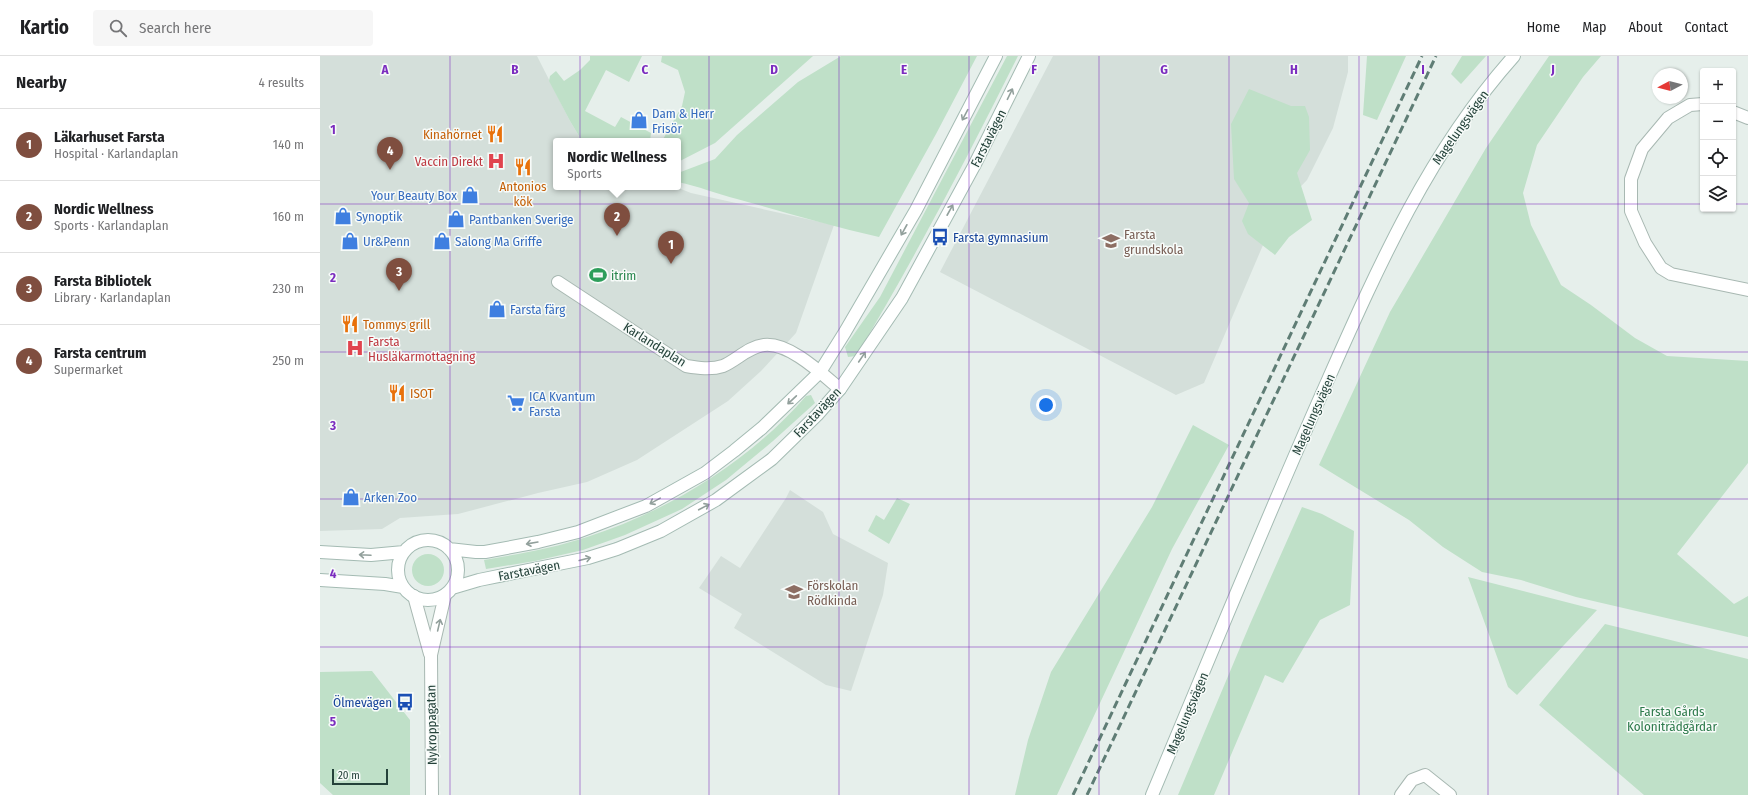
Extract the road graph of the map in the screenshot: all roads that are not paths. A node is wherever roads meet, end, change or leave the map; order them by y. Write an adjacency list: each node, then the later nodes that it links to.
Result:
1 (996, 56): 9 (street, Farstavägen, one-way to 9)
2 (1029, 56): 10 (street, Farstavägen, one-way to 2)
3 (1514, 56): 20 (street, Magelungsvägen)
4 (1700, 104): 8 (street)
5 (1736, 113): 6 (street)
6 (1748, 118)
7 (558, 282): 9 (street, Karlandaplan)
8 (1748, 290)
9 (820, 372): 10 (street, Karlandaplan); 11 (street, Farstavägen, one-way to 11)
10 (840, 389): 16 (street, Farstavägen, one-way to 10)
11 (449, 549): 13 (street, Farstavägen); 16 (street)
12 (320, 552): 13 (street, Farstavägen, one-way to 12)
13 (404, 552): 15 (street)
14 (320, 580): 15 (street)
15 (403, 587): 17 (street, Farstavägen)
16 (448, 591): 17 (street, Farstavägen); 18 (street, Nykroppagatan, one-way to 16)
17 (414, 596): 18 (street, Nykroppagatan)
18 (431, 655): 19 (street, Nykroppagatan)
19 (432, 795)
20 (1152, 795)
21 (1401, 795): 22 (street)
22 (1450, 795)

